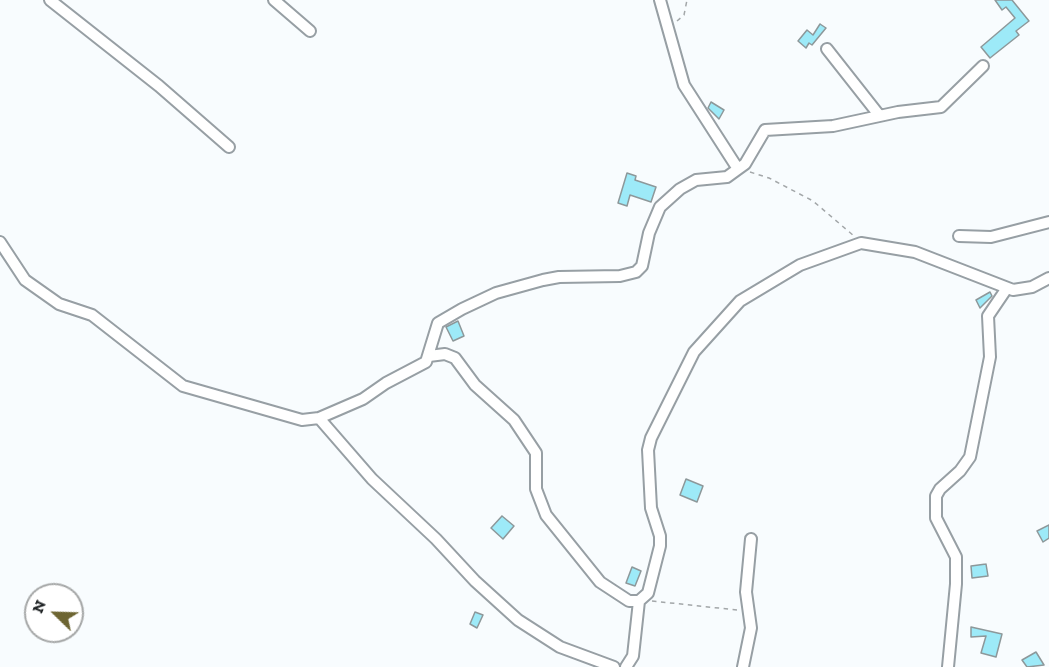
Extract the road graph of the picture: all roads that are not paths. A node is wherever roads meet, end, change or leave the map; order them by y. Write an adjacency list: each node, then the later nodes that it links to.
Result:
1 (50, 0): 8 (street)
2 (274, 0): 4 (street)
3 (660, 0): 9 (street)
4 (310, 31)
5 (827, 49): 7 (street)
6 (983, 66): 7 (street)
7 (879, 115): 9 (street)
8 (229, 147)
9 (738, 169): 15 (street)
10 (1049, 222): 11 (street)
11 (959, 236)
12 (0, 242): 16 (street)
13 (1049, 278): 14 (street)
14 (1007, 288): 18 (street); 22 (street)
15 (429, 356): 16 (street); 18 (street)
16 (319, 418): 19 (street)
17 (751, 539): 21 (street)
18 (639, 601): 20 (street)
19 (614, 667)
20 (626, 667)
21 (743, 667)
22 (948, 667)

